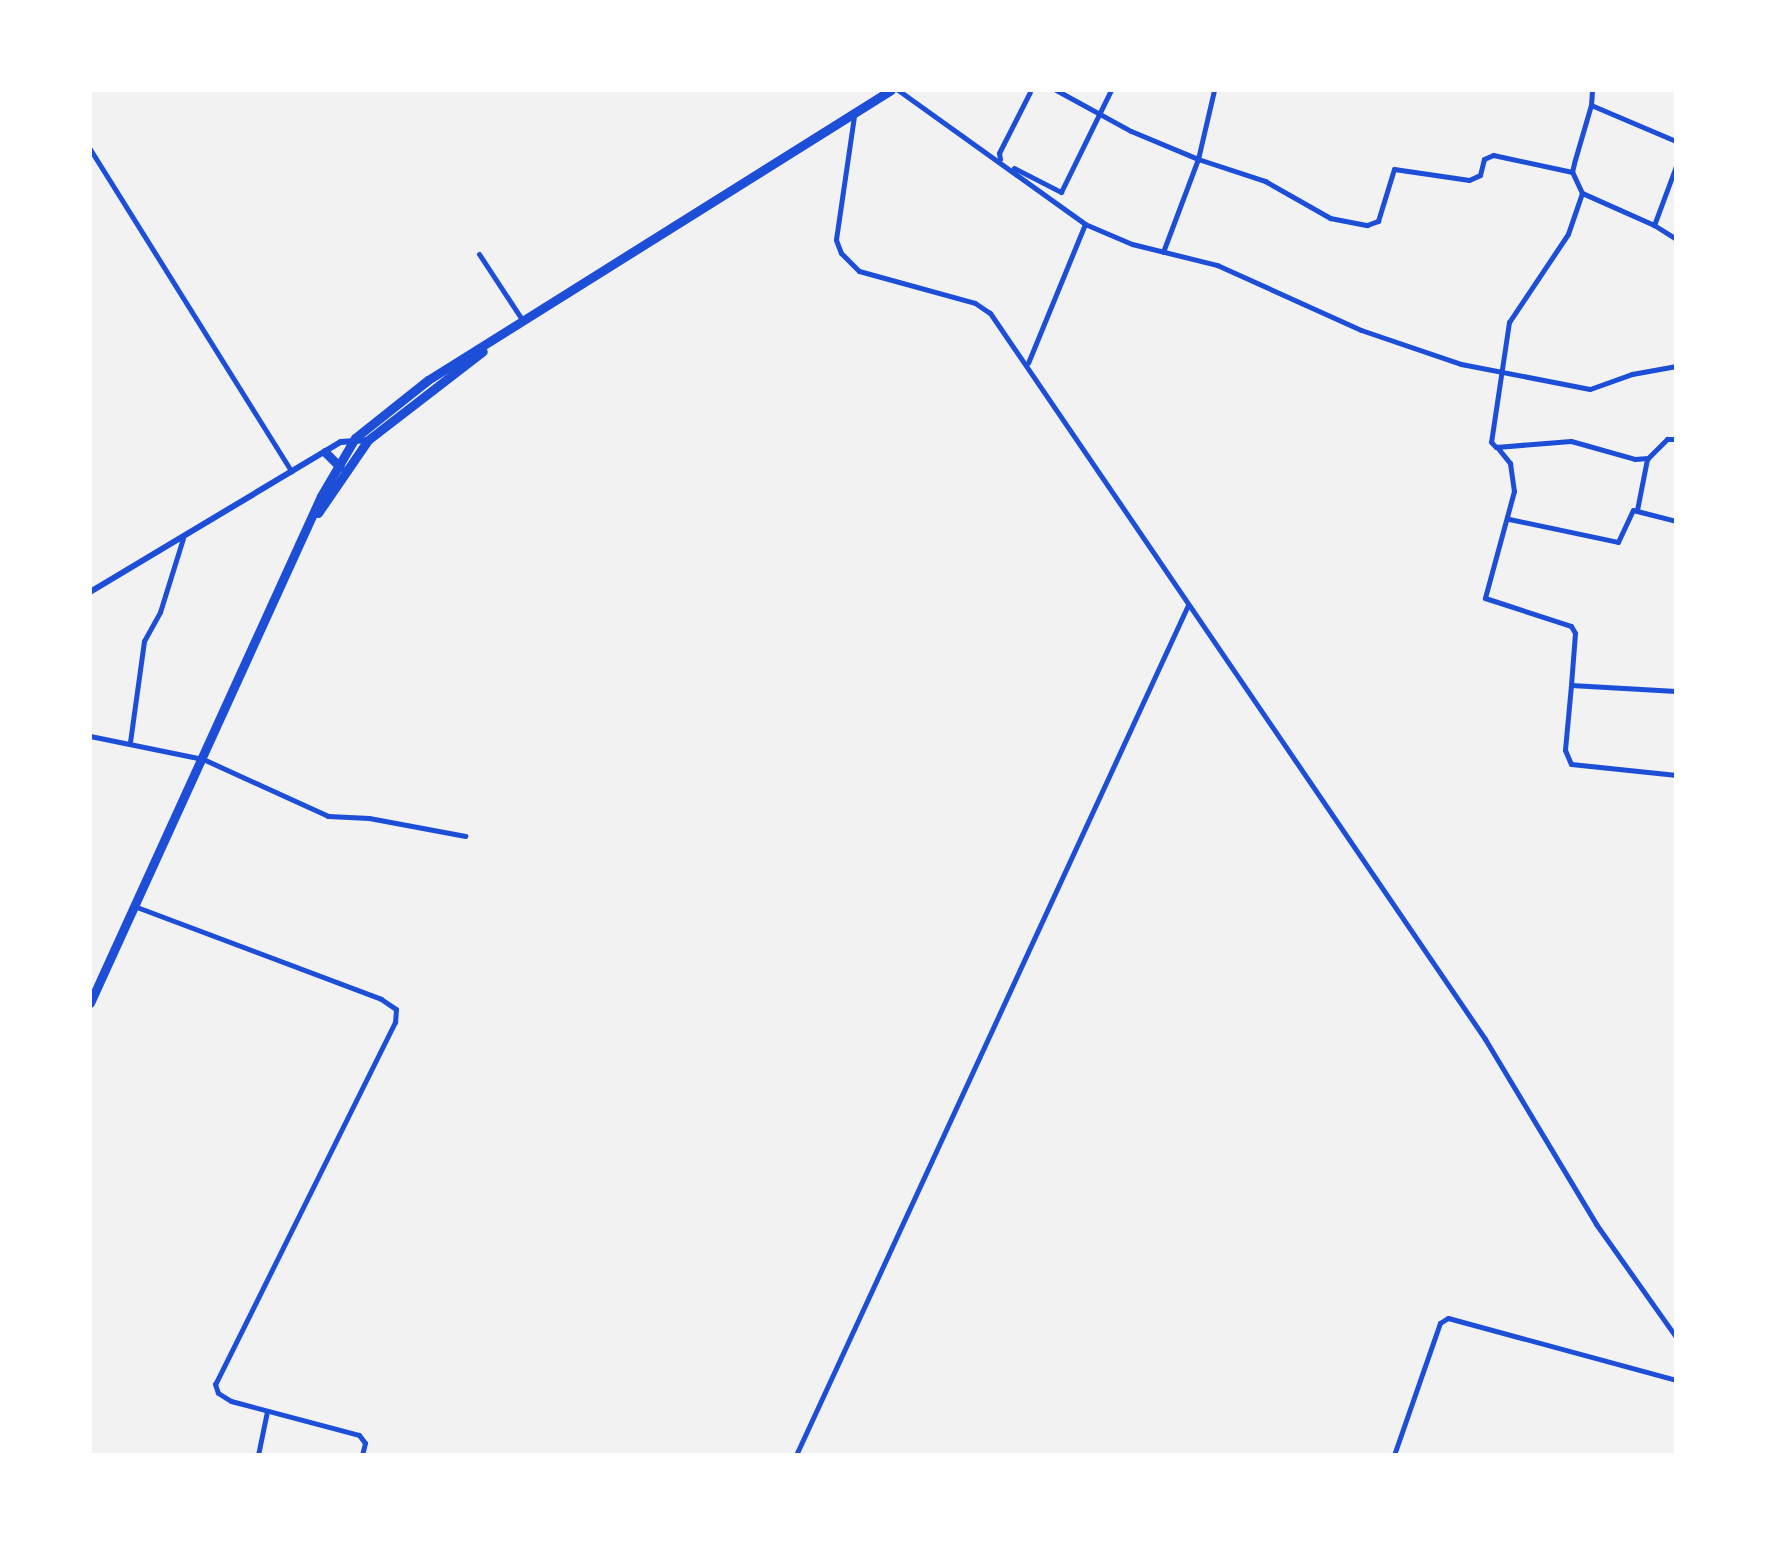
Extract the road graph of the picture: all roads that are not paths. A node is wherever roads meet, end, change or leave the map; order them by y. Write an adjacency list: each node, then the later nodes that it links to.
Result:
1 (894, 90): 9 (highway); 17 (street)
2 (1056, 90): 7 (street)
3 (1110, 90): 10 (street)
4 (1214, 90): 13 (street)
5 (1592, 90): 8 (street)
6 (1030, 92): 10 (street)
7 (1064, 92): 10 (street)
8 (1591, 105): 11 (street); 15 (street)
9 (854, 113): 22 (highway); 24 (street)
10 (1099, 114): 13 (street)
11 (1676, 140)
12 (90, 149): 34 (street)
13 (1198, 159): 15 (street); 20 (street)
14 (1676, 166): 18 (street)
15 (1572, 172): 16 (street)
16 (1582, 193): 18 (street); 26 (street)
17 (1086, 224): 20 (street); 24 (street)
18 (1654, 225): 19 (street)
19 (1676, 239)
20 (1163, 252): 26 (street)
21 (479, 254): 22 (street)
22 (521, 319): 23 (highway)
23 (496, 338): 27 (highway); 29 (highway)
24 (1028, 363): 40 (street)
25 (1676, 366): 26 (street)
26 (1499, 372): 30 (street)
27 (355, 438): 29 (street); 31 (street); 33 (highway)
28 (1676, 439): 32 (street)
29 (368, 440): 33 (highway)
30 (1496, 446): 32 (street); 36 (street)
31 (325, 452): 33 (highway); 34 (street)
32 (1648, 458): 35 (street)
33 (341, 469): 45 (highway)
34 (291, 471): 38 (street)
35 (1637, 510): 36 (street); 37 (street)
36 (1508, 519): 41 (street)
37 (1676, 521)
38 (184, 536): 39 (street); 44 (street)
39 (90, 592)
40 (1188, 605): 50 (street); 55 (street)
41 (1571, 685): 42 (street); 46 (street)
42 (1676, 691)
43 (90, 736): 44 (street)
44 (130, 742): 45 (street)
45 (203, 759): 47 (street); 48 (highway)
46 (1676, 776)
47 (465, 836)
48 (134, 906): 49 (highway); 52 (street)
49 (90, 1003)
50 (1676, 1337)
51 (1676, 1380): 56 (street)
52 (268, 1411): 53 (street); 54 (street)
53 (258, 1455)
54 (362, 1455)
55 (796, 1455)
56 (1394, 1455)

